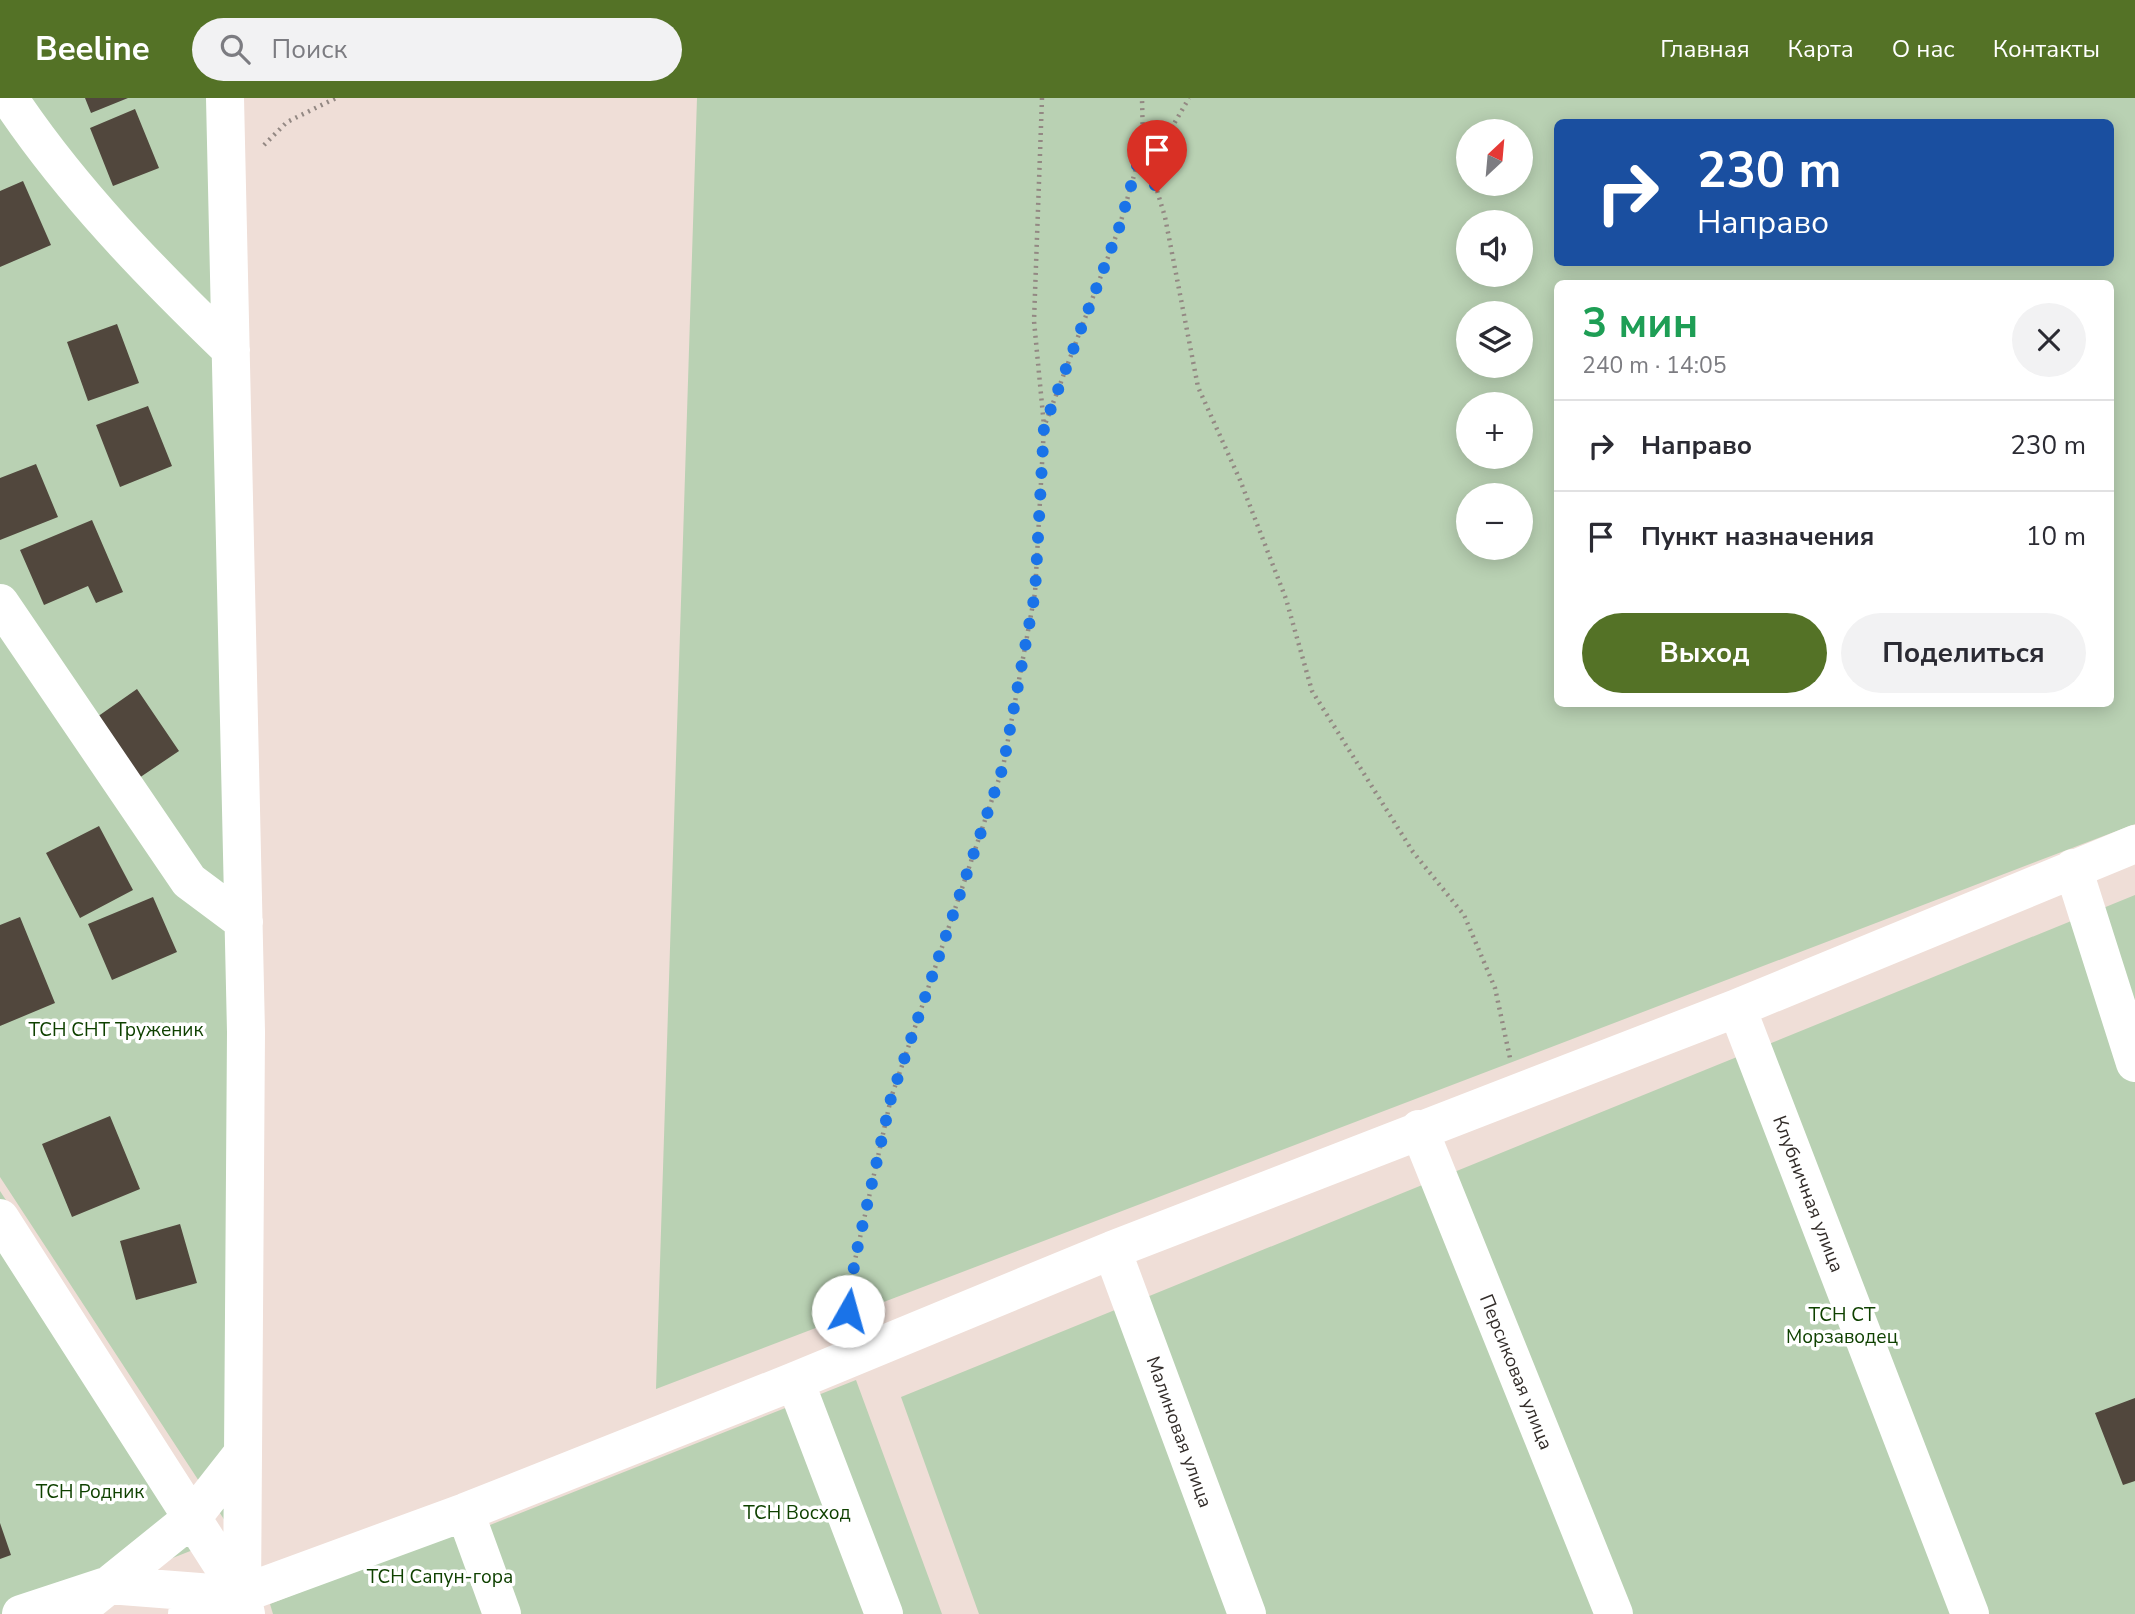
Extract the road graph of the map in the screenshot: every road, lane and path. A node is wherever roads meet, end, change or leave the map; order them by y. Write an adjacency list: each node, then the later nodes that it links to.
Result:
1 (9, 98): 8 (street)
2 (225, 98): 8 (street)
3 (1042, 98): 9 (path)
4 (1142, 98): 6 (path)
5 (1189, 98): 7 (path)
6 (1143, 144): 7 (path); 9 (path)
7 (1149, 166): 16 (path)
8 (231, 350): 13 (street)
9 (1044, 427): 20 (path)
10 (0, 603): 13 (street)
11 (2135, 844): 12 (street)
12 (2073, 868): 14 (street); 15 (street)
13 (244, 922): 22 (street)
14 (1737, 1008): 16 (street); 34 (street, Клубничная улица)
15 (2135, 1063)
16 (1518, 1092): 17 (street)
17 (1419, 1129): 19 (street); 33 (street, Персиковая улица)
18 (0, 1218): 24 (street)
19 (1111, 1250): 20 (street); 32 (street, Малиновая улица)
20 (842, 1362): 21 (street)
21 (795, 1381): 23 (street); 31 (street)
22 (243, 1453): 24 (street); 26 (street)
23 (465, 1512): 26 (street); 30 (street)
24 (192, 1518): 25 (street); 26 (street)
25 (109, 1584): 26 (street); 27 (street); 28 (street)
26 (244, 1605): 29 (street)
27 (21, 1614)
28 (73, 1614)
29 (187, 1614)
30 (502, 1614)
31 (884, 1614)
32 (1247, 1614)
33 (1614, 1614)
34 (1969, 1614)

